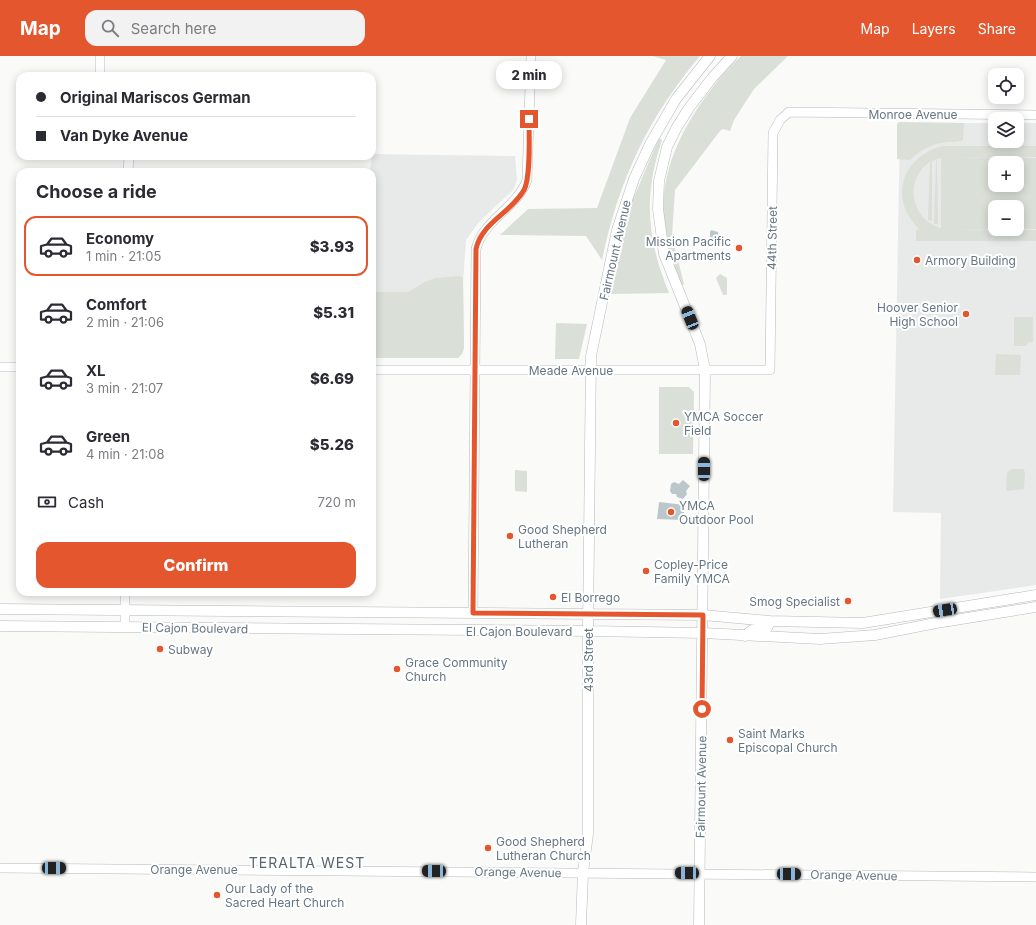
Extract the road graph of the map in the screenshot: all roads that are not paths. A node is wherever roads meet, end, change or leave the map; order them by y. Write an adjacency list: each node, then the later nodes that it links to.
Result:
1 (100, 56): 5 (main road)
2 (531, 56): 11 (main road)
3 (710, 56): 12 (main road, Fairmount Avenue)
4 (732, 56): 13 (main road, Fairmount Avenue)
5 (100, 72)
6 (789, 112): 7 (main road, Monroe Avenue); 14 (main road, 44th Street)
7 (1036, 115)
8 (0, 366): 9 (main road)
9 (16, 367)
10 (376, 370): 11 (main road, Meade Avenue)
11 (475, 370): 12 (main road, Meade Avenue); 22 (main road)
12 (590, 370): 13 (main road, Meade Avenue); 23 (main road, 43rd Street)
13 (705, 370): 14 (main road, Meade Avenue); 24 (main road, Fairmount Avenue)
14 (770, 370)
15 (125, 596): 21 (main road)
16 (1036, 596): 26 (main road, El Cajon Boulevard)
17 (1036, 602): 20 (main road)
18 (1036, 607): 20 (main road, El Cajon Boulevard)
19 (0, 609): 21 (main road, El Cajon Boulevard)
20 (1022, 609): 32 (main road, El Cajon Boulevard)
21 (125, 610): 22 (main road, El Cajon Boulevard); 28 (main road)
22 (473, 613): 23 (main road, El Cajon Boulevard)
23 (588, 614): 24 (main road, El Cajon Boulevard); 29 (main road, 43rd Street)
24 (703, 615): 25 (main road, El Cajon Boulevard); 30 (main road, Fairmount Avenue)
25 (770, 621): 26 (main road, El Cajon Boulevard); 31 (main road)
26 (838, 623): 32 (main road)
27 (0, 626): 28 (main road, El Cajon Boulevard)
28 (125, 627): 29 (main road, El Cajon Boulevard)
29 (588, 631): 30 (main road, El Cajon Boulevard); 34 (main road, 43rd Street)
30 (703, 633): 31 (main road, El Cajon Boulevard); 35 (main road, Fairmount Avenue)
31 (745, 636): 32 (main road, El Cajon Boulevard)
32 (820, 639)
33 (0, 868): 34 (main road, Orange Avenue)
34 (583, 872): 35 (main road, Orange Avenue); 37 (main road, 43rd Street)
35 (699, 874): 36 (main road, Orange Avenue); 38 (main road, Fairmount Avenue)
36 (1036, 877)
37 (581, 925)
38 (699, 925)

